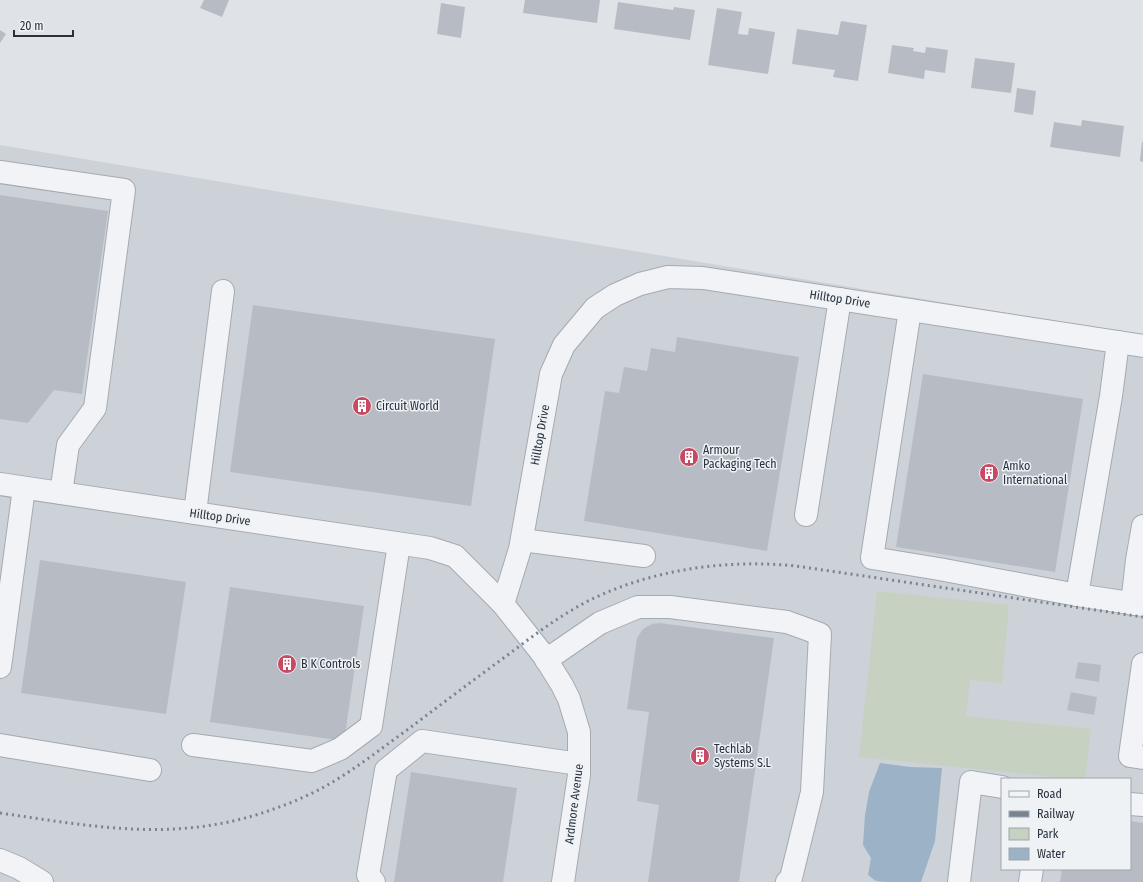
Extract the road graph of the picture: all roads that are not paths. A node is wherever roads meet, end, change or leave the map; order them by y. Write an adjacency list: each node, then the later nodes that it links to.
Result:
1 (0, 172): 9 (street)
2 (223, 291): 10 (street)
3 (840, 299): 4 (street, Hilltop Drive); 11 (street); 13 (street, Hilltop Drive)
4 (910, 310): 5 (street, Hilltop Drive); 16 (street)
5 (1118, 342): 6 (street, Hilltop Drive); 16 (street)
6 (1143, 346)
7 (0, 484): 8 (street, Hilltop Drive)
8 (24, 488): 9 (street, Hilltop Drive); 21 (street)
9 (61, 494): 10 (street, Hilltop Drive)
10 (195, 513): 14 (street, Hilltop Drive)
11 (806, 515)
12 (1143, 526): 18 (street)
13 (522, 540): 15 (street); 17 (street, Hilltop Drive)
14 (399, 544): 17 (street, Hilltop Drive); 23 (street)
15 (644, 556)
16 (1077, 595): 18 (street)
17 (503, 604): 19 (street, Ardmore Avenue)
18 (1137, 605)
19 (546, 660): 25 (street, Ardmore Avenue); 35 (street)
20 (1143, 664): 24 (street)
21 (0, 667)
22 (0, 745): 26 (street)
23 (193, 745)
24 (1143, 758)
25 (579, 764): 33 (street); 34 (street, Ardmore Avenue)
26 (150, 770)
27 (1001, 787): 36 (street)
28 (1131, 804): 29 (street)
29 (1143, 806)
30 (0, 860): 32 (street)
31 (1032, 870): 37 (street)
32 (42, 882)
33 (374, 882)
34 (563, 882)
35 (787, 882)
36 (960, 882)
37 (1030, 882)

